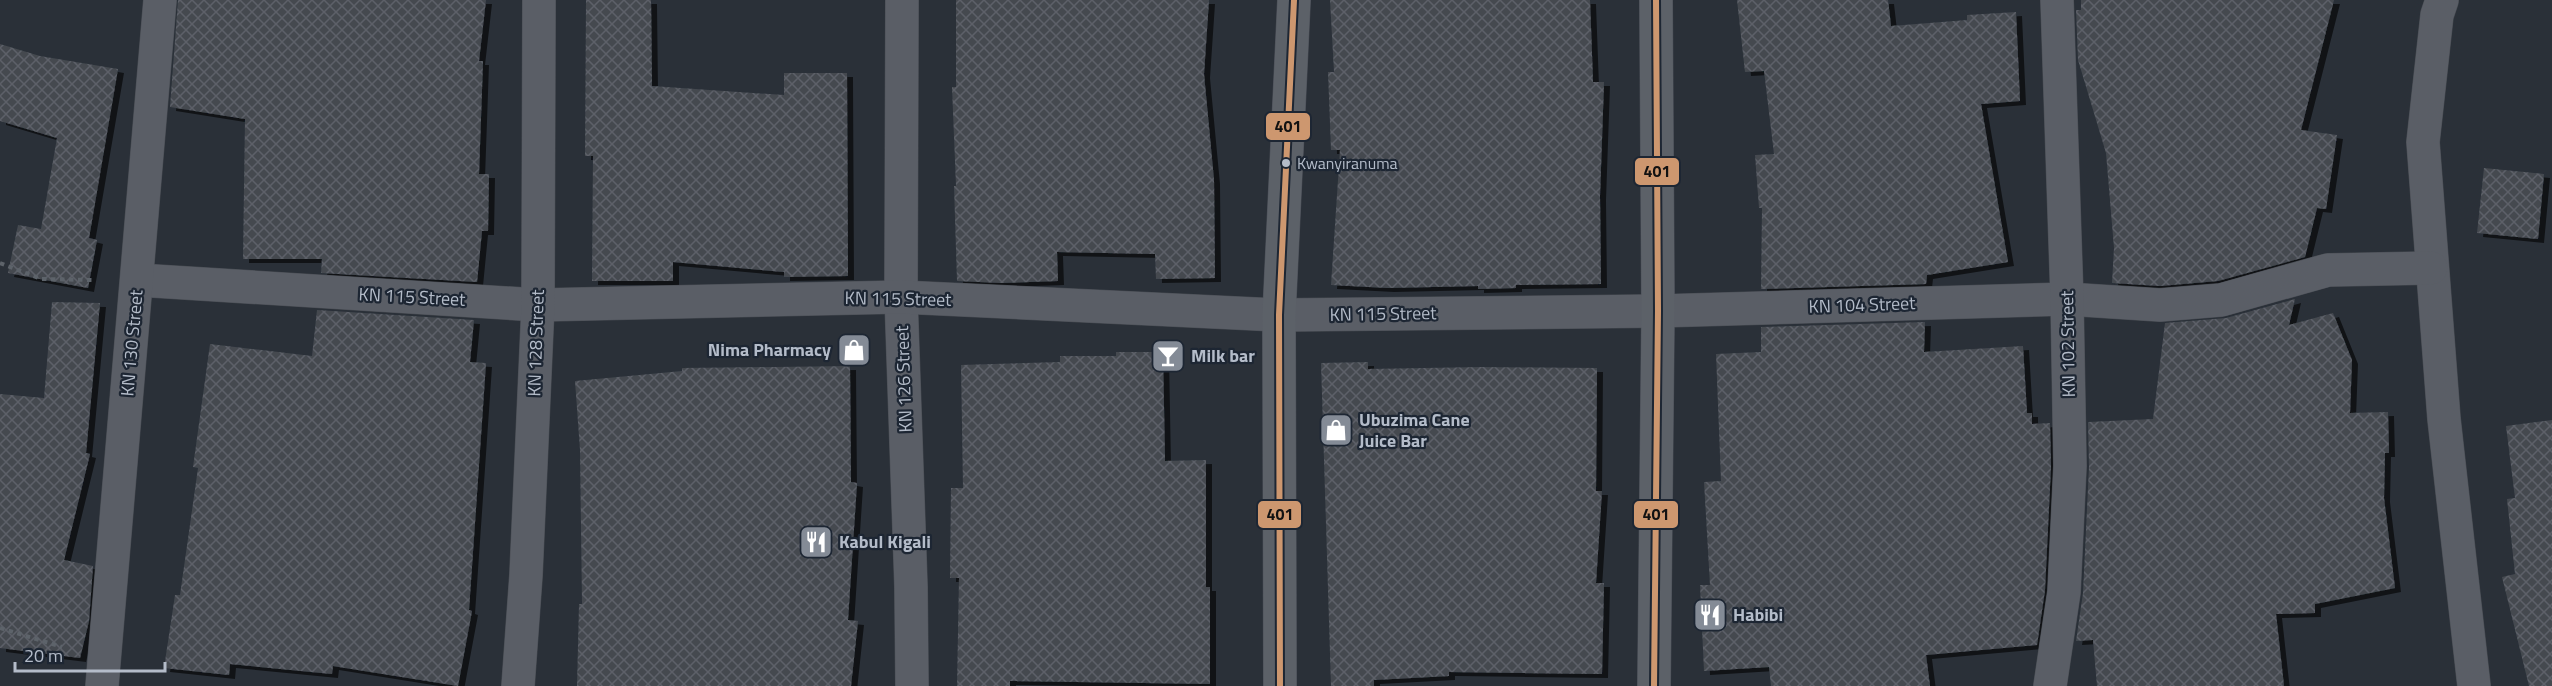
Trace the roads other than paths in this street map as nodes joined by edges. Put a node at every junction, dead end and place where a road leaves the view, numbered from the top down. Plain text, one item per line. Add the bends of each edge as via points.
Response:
1 (160, 0) edge
2 (539, 0) edge
3 (902, 0) edge
4 (1294, 0) edge
5 (1656, 0) edge
6 (2057, 0) edge
7 (2442, 0) edge
8 (2432, 268) junction
9 (138, 280) junction
10 (901, 297) junction
11 (2067, 299) junction
12 (538, 305) junction
13 (1658, 311) junction
14 (1279, 315) junction
15 (103, 674) edge
16 (518, 686) edge
17 (912, 686) edge
18 (1280, 686) edge
19 (1654, 686) edge
20 (2050, 686) edge
21 (2474, 686) edge

1 - 9 street, KN 130 Street
2 - 12 street, KN 128 Street
3 - 10 street, KN 126 Street
4 - 14 main road
5 - 13 main road
6 - 11 street, KN 102 Street
7 - 8 street via 2423,142
8 - 11 street, KN 104 Street via 2328,270 2211,301 2160,305
8 - 21 street via 2444,419
9 - 12 street, KN 115 Street
9 - 15 street, KN 130 Street
10 - 12 street, KN 115 Street
10 - 14 street, KN 115 Street
10 - 17 street, KN 126 Street
11 - 13 street, KN 104 Street
11 - 20 street, KN 102 Street via 2070,466 2064,592
12 - 16 street, KN 128 Street
13 - 14 street, KN 115 Street
13 - 19 main road
14 - 18 main road

